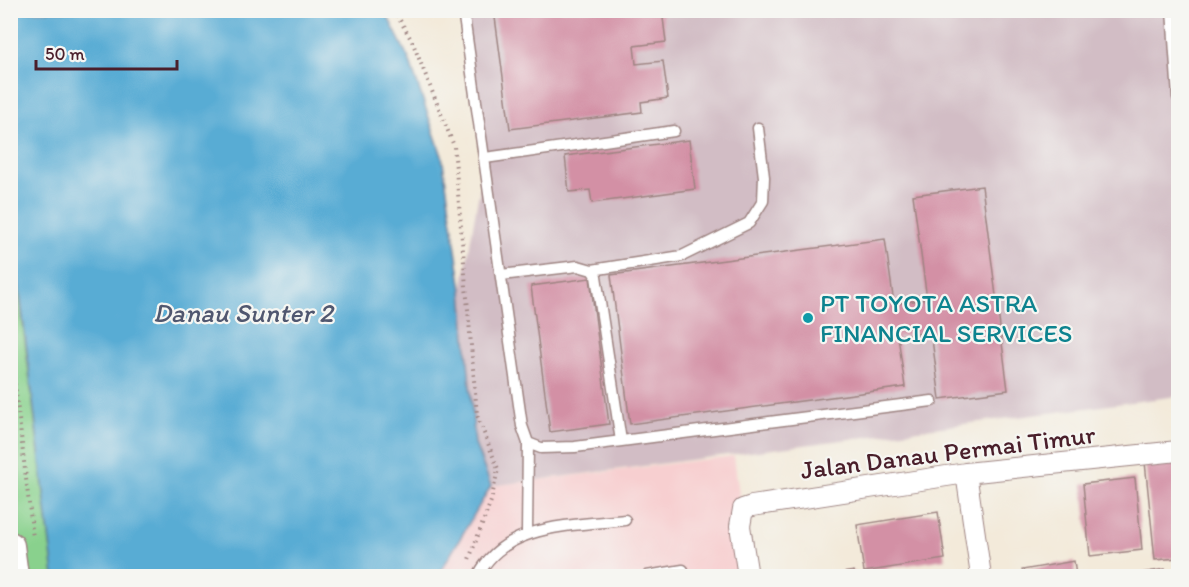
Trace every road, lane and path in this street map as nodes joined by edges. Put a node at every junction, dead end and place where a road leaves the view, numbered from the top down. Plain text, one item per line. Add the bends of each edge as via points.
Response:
1 (394, 10) edge
2 (463, 10) edge
3 (1172, 10) edge
4 (1179, 97) edge
5 (758, 128) dead end
6 (674, 131) dead end
7 (485, 158) junction
8 (592, 270) junction
9 (501, 276) junction
10 (10, 342) edge
11 (932, 401) dead end
12 (621, 441) junction
13 (528, 443) junction
14 (1179, 451) edge
15 (966, 473) junction
16 (625, 520) dead end
17 (527, 533) junction
18 (22, 544) edge
19 (466, 566) dead end
20 (683, 570) dead end
21 (14, 576) edge
22 (478, 576) edge
23 (647, 576) edge
24 (748, 576) edge
25 (981, 576) edge

1 - 19 path via 412,41 454,146 477,415 498,469 480,536
2 - 7 lane
3 - 4 lane
5 - 8 lane via 763,201 749,223 682,256
6 - 7 lane
7 - 9 lane
8 - 9 lane via 578,266
8 - 12 lane
9 - 13 lane via 522,426
10 - 18 path
11 - 12 lane
12 - 13 lane via 542,448
13 - 17 lane
14 - 15 street, Jalan Danau Permai Timur
15 - 24 street, Jalan Danau Permai Timur via 743,509 740,526
15 - 25 street
16 - 17 lane
17 - 22 lane via 486,560
18 - 21 street
20 - 23 lane

